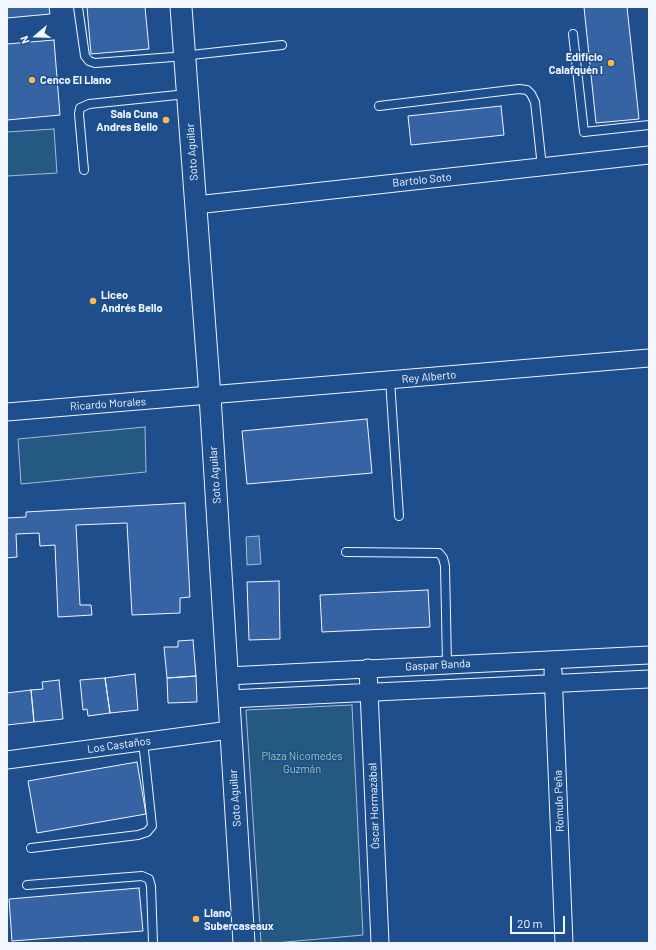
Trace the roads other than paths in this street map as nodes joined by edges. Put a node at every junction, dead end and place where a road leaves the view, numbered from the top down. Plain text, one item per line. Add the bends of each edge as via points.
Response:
1 (78, 7) edge
2 (181, 7) edge
3 (573, 34) dead end
4 (282, 45) dead end
5 (185, 56) junction
6 (188, 93) junction
7 (379, 106) dead end
8 (649, 125) edge
9 (649, 155) edge
10 (542, 167) junction
11 (84, 170) dead end
12 (196, 205) junction
13 (649, 358) edge
14 (390, 380) junction
15 (210, 396) junction
16 (7, 412) edge
17 (399, 516) dead end
18 (346, 552) dead end
19 (649, 655) edge
20 (553, 659) junction
21 (447, 664) junction
22 (368, 668) junction
23 (227, 676) junction
24 (649, 679) edge
25 (554, 683) junction
26 (369, 692) junction
27 (229, 699) junction
28 (230, 730) junction
29 (143, 742) junction
30 (7, 760) edge
31 (31, 848) dead end
32 (27, 885) dead end
33 (153, 943) edge
34 (244, 943) edge
35 (380, 943) edge
36 (564, 943) edge

1 - 5 lane via 85,56 89,61 95,63
2 - 5 street, Soto Aguilar
3 - 8 lane via 584,132
4 - 5 lane
5 - 6 street, Soto Aguilar
6 - 11 lane via 88,104 80,108
6 - 12 street, Soto Aguilar
7 - 10 lane via 527,90 535,102
9 - 10 street, Bartolo Soto
10 - 12 street, Bartolo Soto
12 - 15 street, Soto Aguilar
13 - 14 street, Rey Alberto
14 - 15 street, Rey Alberto
14 - 17 lane
15 - 16 street, Ricardo Morales
15 - 23 street, Soto Aguilar
18 - 21 lane via 439,553 445,566
19 - 20 street, Gaspar Banda
20 - 21 street, Gaspar Banda
20 - 25 street, Rómulo Peña
21 - 22 street, Gaspar Banda
22 - 23 street, Gaspar Banda
22 - 26 street, Óscar Hormazábal
23 - 27 street, Soto Aguilar
24 - 25 street
25 - 26 street
25 - 36 street, Rómulo Peña
26 - 27 street
26 - 35 street, Óscar Hormazábal
27 - 28 street, Soto Aguilar
28 - 29 street, Los Castaños
28 - 34 street, Soto Aguilar
29 - 30 street, Los Castaños
29 - 31 lane via 152,826 147,832
32 - 33 lane via 142,876 149,879

